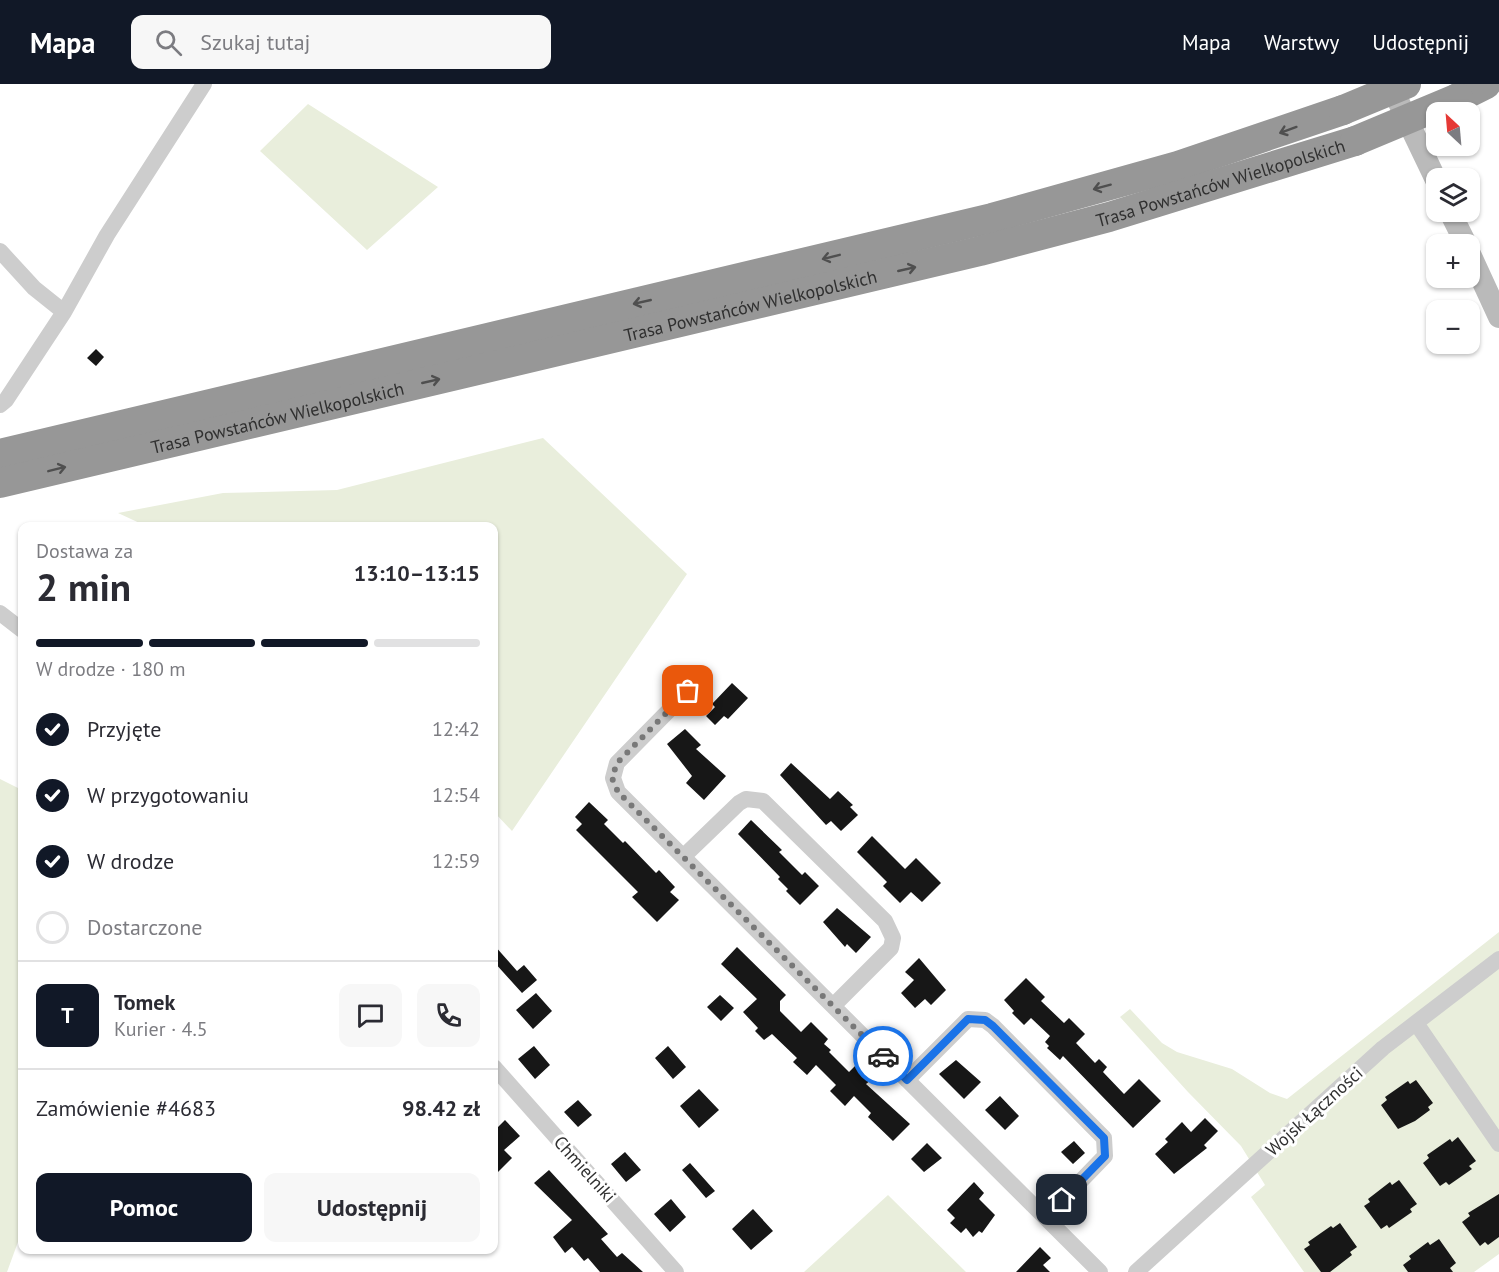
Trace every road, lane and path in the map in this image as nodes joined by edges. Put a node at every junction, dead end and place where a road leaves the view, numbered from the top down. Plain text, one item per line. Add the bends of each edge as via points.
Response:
1 (204, 84) edge
2 (1390, 84) edge
3 (1406, 84) edge
4 (1486, 84) edge
5 (1430, 168) edge
6 (0, 251) edge
7 (1480, 275) edge
8 (64, 312) junction
9 (1499, 316) edge
10 (0, 405) edge
11 (0, 454) edge
12 (0, 483) edge
13 (0, 613) edge
14 (18, 627) edge
15 (688, 691) dead end
16 (684, 856) junction
17 (1499, 959) edge
18 (833, 1006) junction
19 (1416, 1023) junction
20 (498, 1072) edge
21 (907, 1080) junction
22 (1499, 1144) edge
23 (1047, 1216) junction
24 (676, 1272) edge
25 (1101, 1272) edge
26 (1136, 1272) edge

1 - 8 street via 107,235
2 - 5 main road
3 -> 11 highway, Trasa Powstańców Wielkopolskich, bridge via 1343,110 1178,166 992,218
12 -> 4 highway, Trasa Powstańców Wielkopolskich, bridge via 980,251 1130,211 1355,141
6 - 8 street via 33,288
7 - 9 main road
8 - 10 street
13 - 14 street
15 - 16 street via 617,763 612,778 618,792
16 - 18 street
16 - 18 street via 739,803 746,799 763,801 885,921 893,938 891,948
17 - 19 street, Wojsk Łączności
18 - 21 street
19 - 22 street
19 - 26 street, Wojsk Łączności via 1383,1048
20 - 24 street, Chmielniki
21 - 23 street
21 - 23 street via 968,1019 985,1020 993,1026 1104,1138 1105,1156
23 - 25 street

